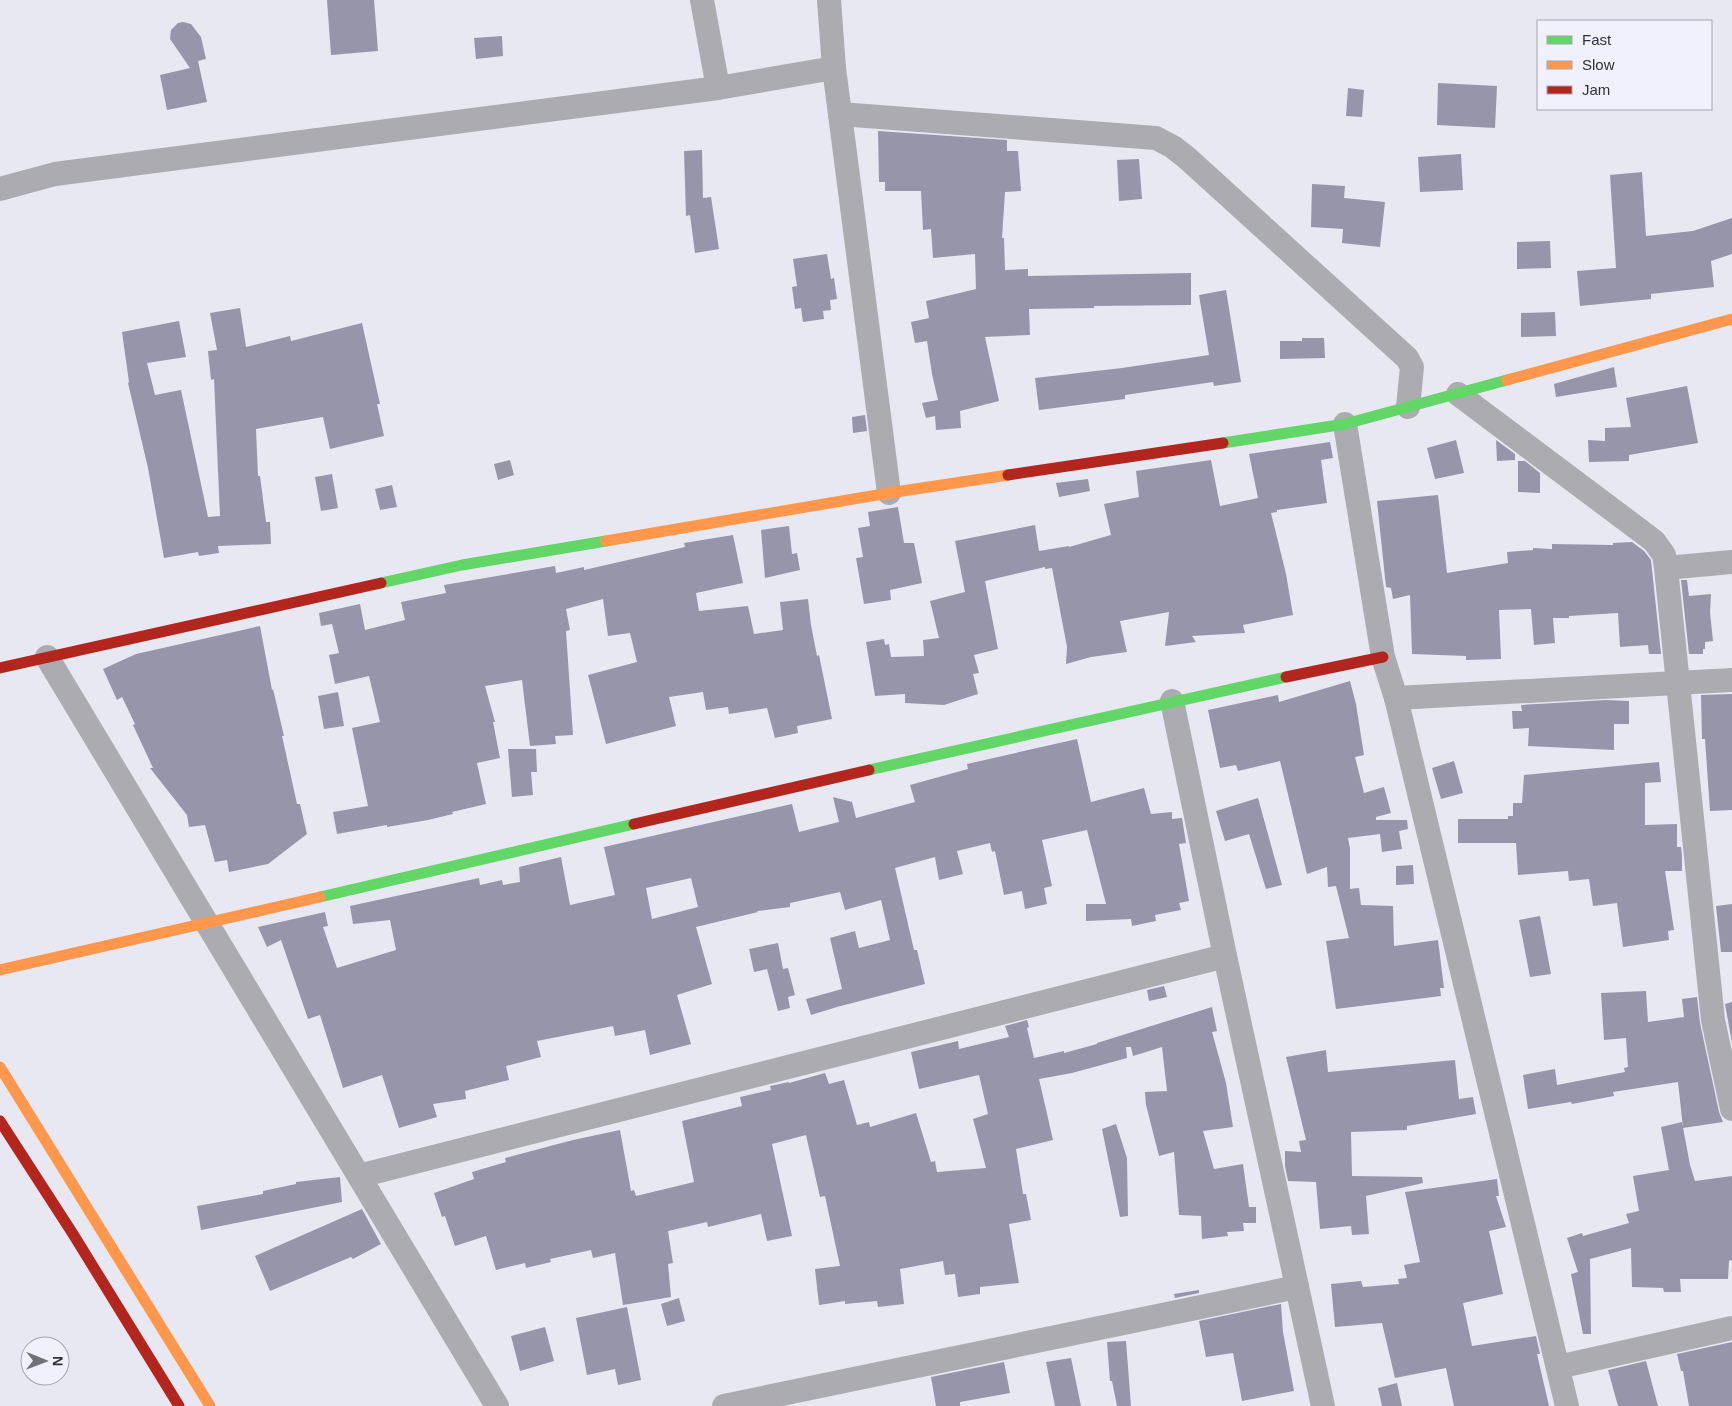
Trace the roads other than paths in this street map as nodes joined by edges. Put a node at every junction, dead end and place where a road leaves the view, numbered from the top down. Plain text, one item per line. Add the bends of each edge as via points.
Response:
1 (702, 0) edge
2 (829, 0) edge
3 (834, 68) junction
4 (718, 88) junction
5 (840, 114) junction
6 (0, 189) edge
7 (1732, 319) edge
8 (1458, 394) junction
9 (1408, 407) junction
10 (1345, 424) junction
11 (889, 493) junction
12 (1732, 562) edge
13 (1666, 568) junction
14 (47, 657) junction
15 (1383, 657) junction
16 (0, 668) edge
17 (1732, 680) edge
18 (1677, 683) junction
19 (1396, 698) junction
20 (1172, 701) junction
21 (208, 923) junction
22 (1225, 956) junction
23 (0, 970) edge
24 (0, 1067) edge
25 (1732, 1109) edge
26 (0, 1122) edge
27 (359, 1176) junction
28 (83, 1227) junction
29 (1296, 1288) junction
30 (1732, 1328) edge
31 (1558, 1367) junction
32 (179, 1406) edge
33 (210, 1406) edge
34 (497, 1406) edge
35 (724, 1406) edge
36 (1323, 1406) edge
37 (1567, 1406) edge

1 - 4 street
2 - 3 street
3 - 4 street
3 - 5 street
4 - 6 street via 56,174
5 - 9 street via 1156,138 1164,142 1187,158 1408,358 1412,367
5 - 11 street
7 - 8 street
8 - 9 street
8 - 13 street via 1654,541 1664,556
9 - 10 street
10 - 11 street
10 - 15 street
11 - 14 street via 462,566
12 - 13 street
13 - 18 street
14 - 16 street
14 - 21 street
15 - 19 street
15 - 20 street
17 - 18 street
18 - 19 street
18 - 25 street via 1713,1020
19 - 31 street
20 - 21 street
20 - 22 street
21 - 23 street
21 - 27 street
22 - 27 street
22 - 29 street
24 - 28 street
26 - 28 street
27 - 34 street
28 - 32 street
28 - 33 street
29 - 35 street
29 - 36 street
30 - 31 street
31 - 37 street

